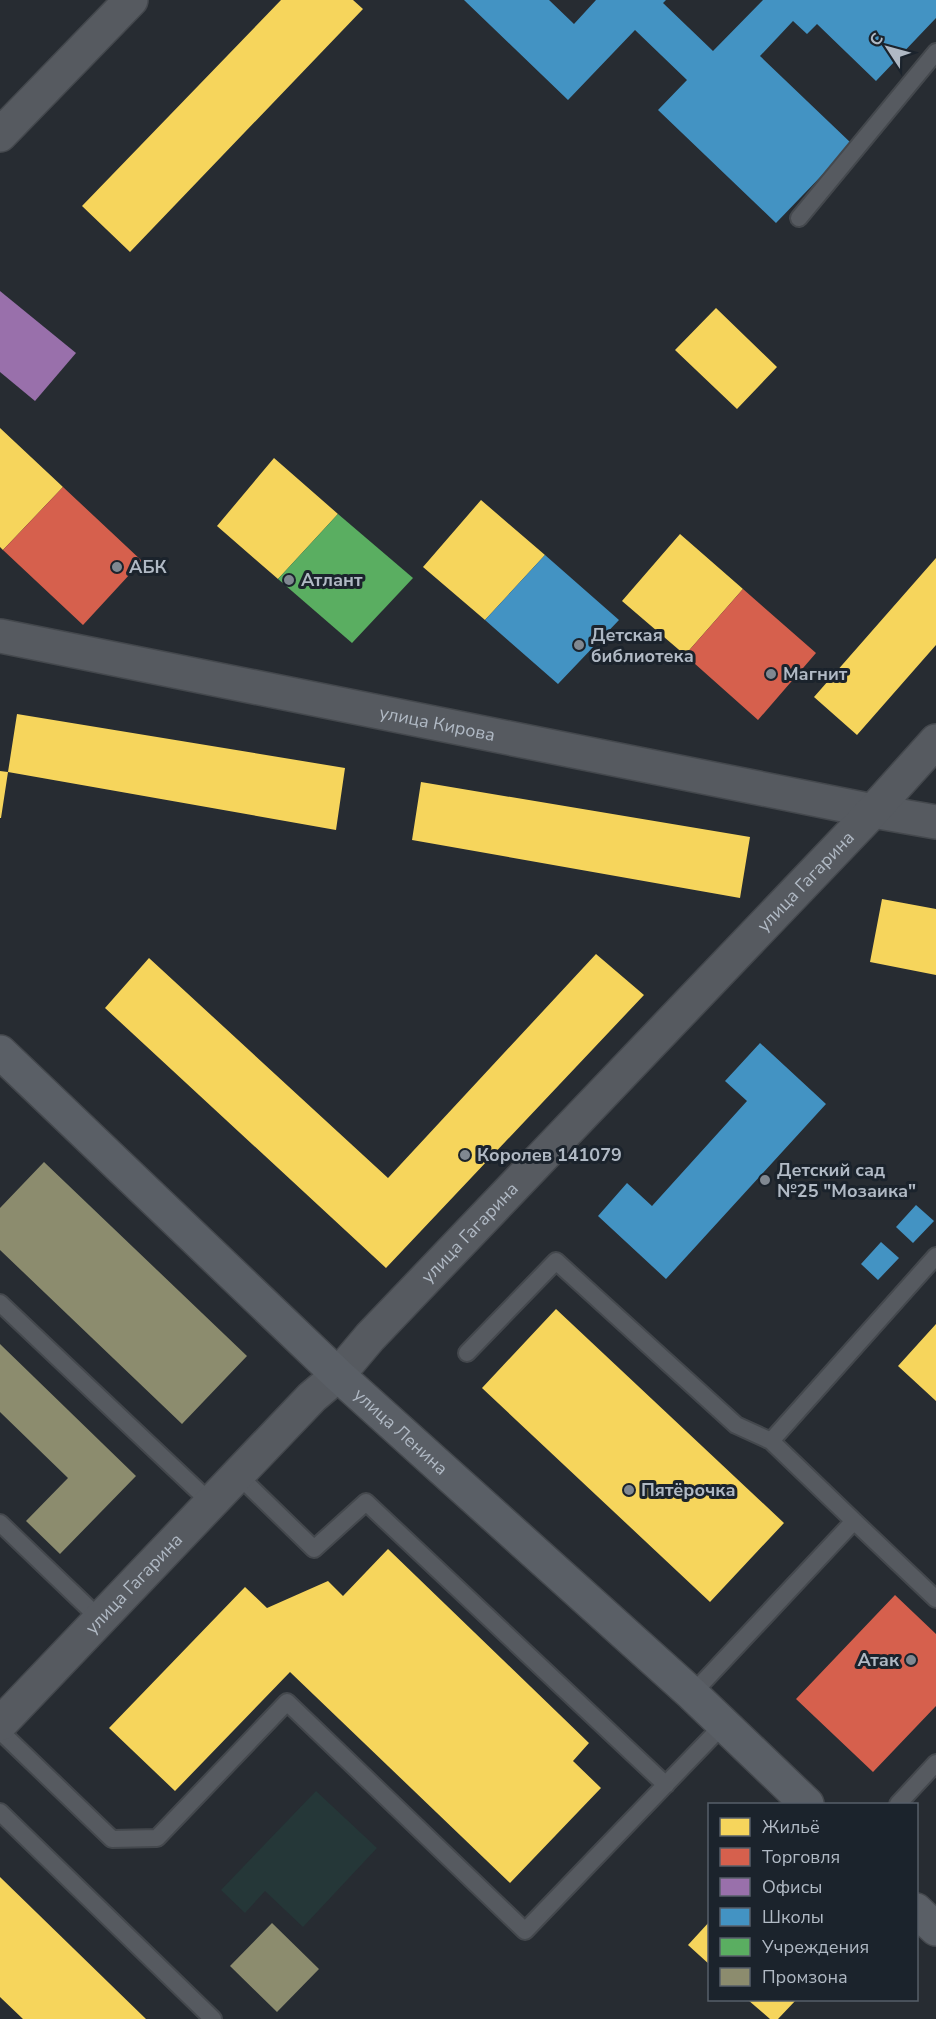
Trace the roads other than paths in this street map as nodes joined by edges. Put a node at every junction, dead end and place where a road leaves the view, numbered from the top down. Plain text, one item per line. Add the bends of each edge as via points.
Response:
1 (131, 0) edge
2 (936, 52) edge
3 (0, 135) edge
4 (799, 218) dead end
5 (0, 636) edge
6 (936, 741) edge
7 (873, 811) junction
8 (936, 822) edge
9 (0, 1052) edge
10 (936, 1256) edge
11 (0, 1304) edge
12 (466, 1353) dead end
13 (338, 1375) junction
14 (771, 1441) junction
15 (238, 1475) junction
16 (211, 1503) junction
17 (854, 1521) junction
18 (0, 1523) edge
19 (936, 1599) edge
20 (100, 1619) junction
21 (692, 1694) junction
22 (0, 1724) edge
23 (723, 1725) junction
24 (0, 1731) edge
25 (936, 1763) edge
26 (666, 1785) junction
27 (806, 1803) edge
28 (899, 1803) edge
29 (1, 1814) edge
30 (918, 1912) edge
31 (936, 1929) edge
32 (213, 2019) edge

1 - 3 street
2 - 4 lane
5 - 7 street, улица Кирова
6 - 7 street, улица Гагарина
7 - 8 street, улица Кирова
7 - 13 street, улица Гагарина
9 - 13 main road, улица Ленина
10 - 14 lane
11 - 16 lane
12 - 14 lane via 556,1262 736,1425
13 - 15 street, улица Гагарина
13 - 21 main road, улица Ленина
14 - 17 lane
15 - 16 street, улица Гагарина
15 - 26 lane via 314,1548 366,1502
16 - 20 street, улица Гагарина
17 - 19 lane
17 - 21 lane
18 - 20 lane
20 - 22 street, улица Гагарина
21 - 23 main road, улица Ленина
23 - 26 lane
23 - 27 main road, улица Ленина
24 - 26 lane via 112,1839 157,1838 287,1702 525,1931
25 - 28 lane
29 - 32 lane
30 - 31 main road

